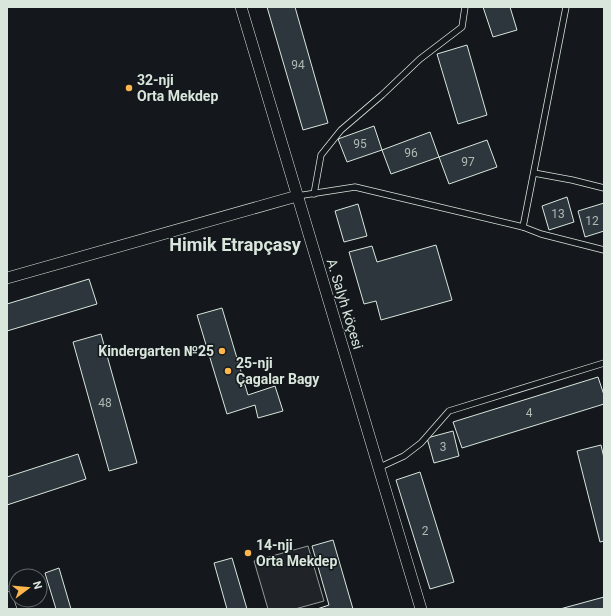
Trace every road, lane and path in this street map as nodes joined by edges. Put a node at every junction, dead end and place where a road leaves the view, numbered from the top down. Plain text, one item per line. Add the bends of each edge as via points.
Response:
1 (241, 7) edge
2 (465, 7) edge
3 (566, 7) edge
4 (534, 173) junction
5 (604, 188) edge
6 (314, 194) junction
7 (297, 196) junction
8 (523, 227) junction
9 (604, 250) edge
10 (7, 278) edge
11 (604, 363) edge
12 (378, 468) junction
13 (7, 597) edge
14 (11, 609) edge
15 (421, 609) edge

1 - 7 street, A. Salyh köçesi
2 - 6 lane via 462,27 420,59 341,130 321,155
3 - 4 lane
4 - 5 lane
4 - 8 lane
6 - 7 lane
6 - 8 lane via 355,187
7 - 10 street
7 - 12 street, A. Salyh köçesi
8 - 9 lane
11 - 12 lane via 449,411 421,443 404,456
12 - 15 street, A. Salyh köçesi
13 - 14 street

